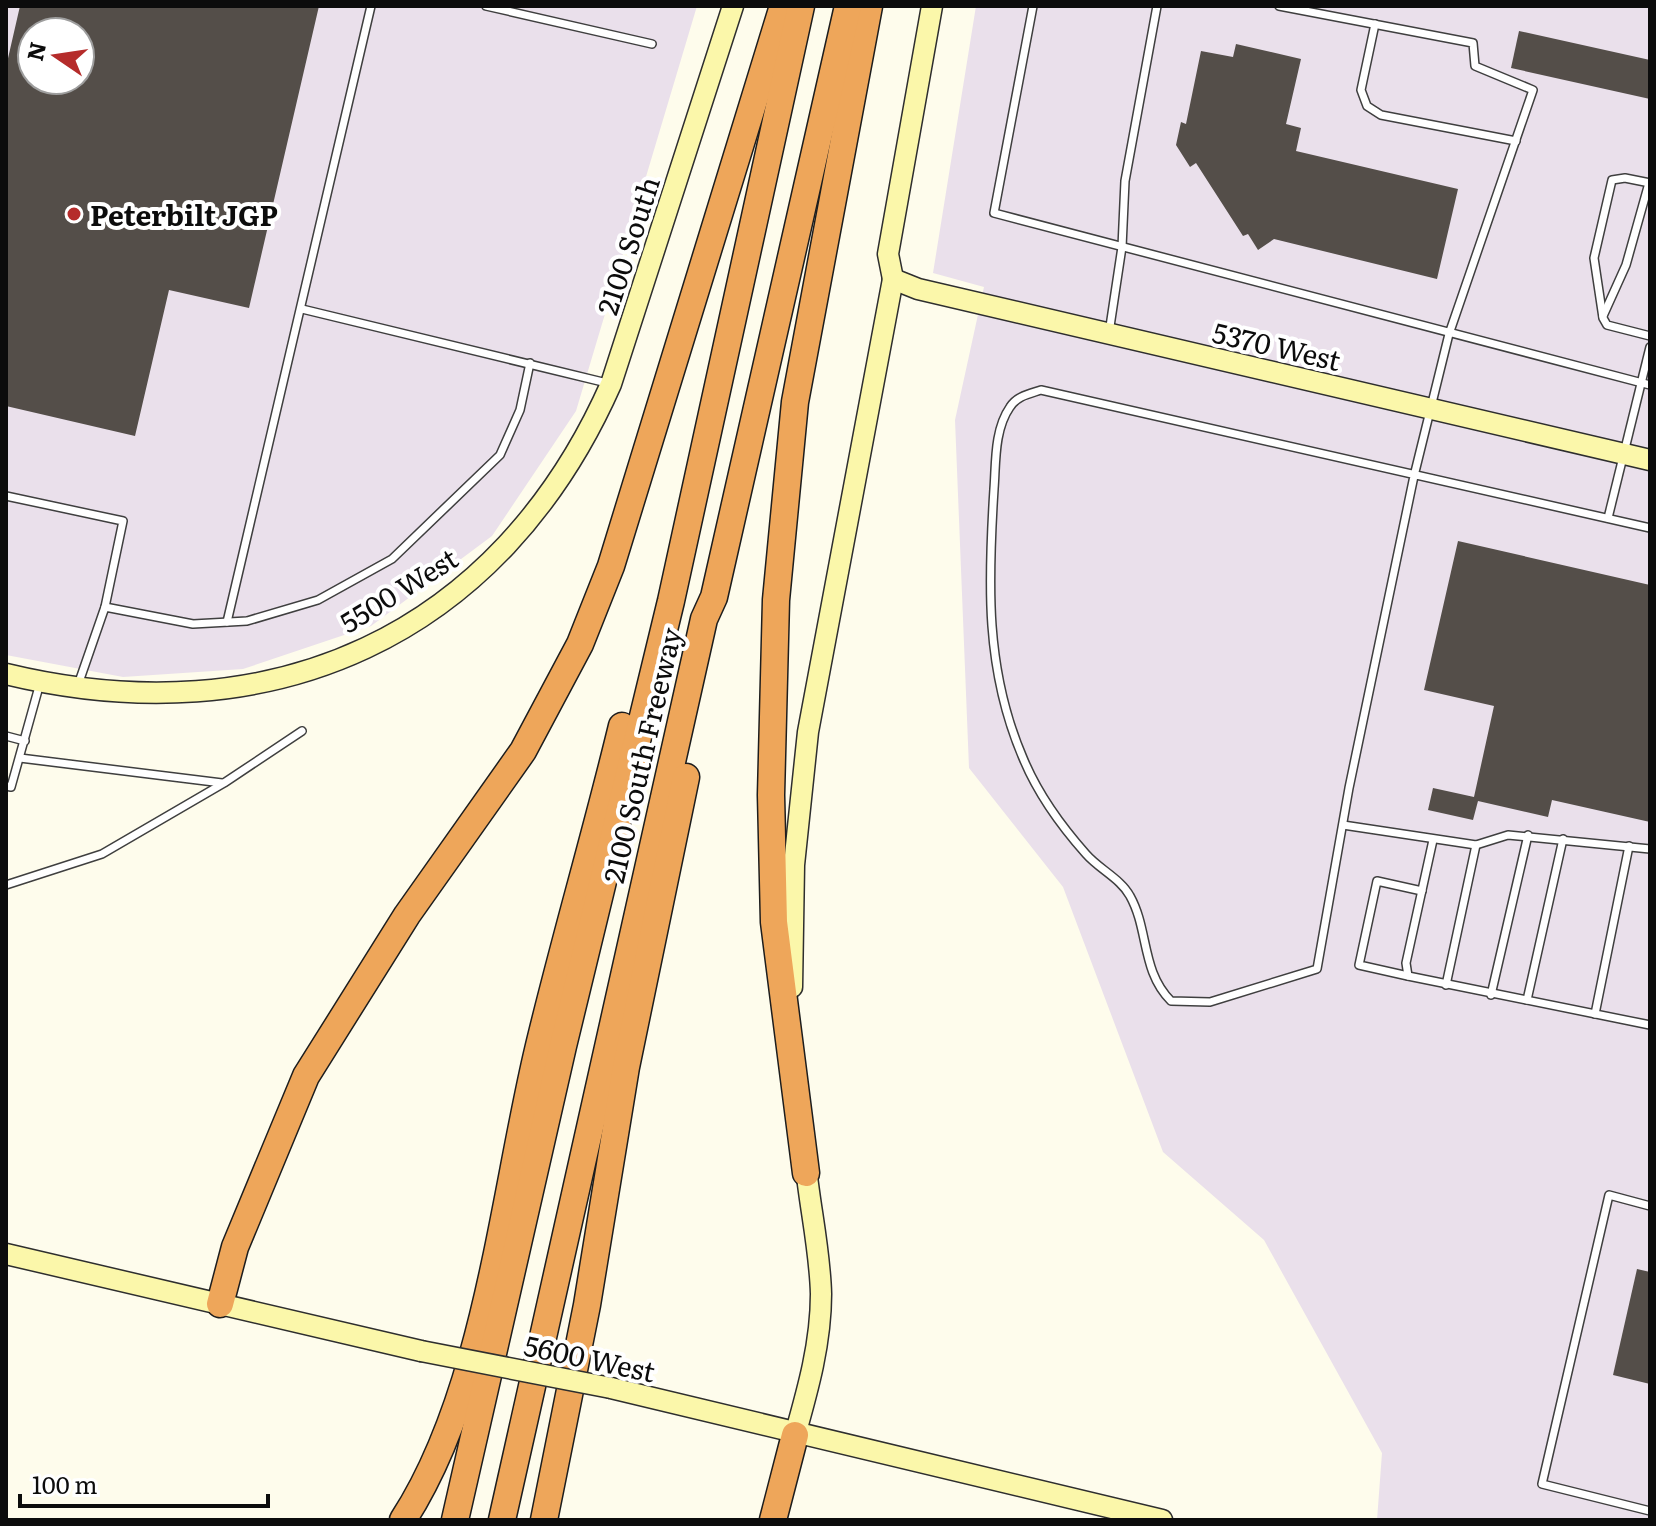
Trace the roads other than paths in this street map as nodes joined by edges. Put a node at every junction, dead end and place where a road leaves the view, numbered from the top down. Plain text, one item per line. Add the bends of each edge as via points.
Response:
1 (371, 6) edge
2 (486, 6) edge
3 (733, 6) edge
4 (783, 6) edge
5 (801, 6) edge
6 (848, 6) edge
7 (869, 6) edge
8 (932, 6) edge
9 (1033, 6) edge
10 (1157, 6) edge
11 (1279, 6) edge
12 (1375, 24) junction
13 (652, 44) dead end
14 (1516, 141) junction
15 (1650, 183) edge
16 (1122, 247) junction
17 (893, 279) junction
18 (302, 309) junction
19 (1603, 318) junction
20 (1449, 334) junction
21 (1109, 335) junction
22 (1650, 336) edge
23 (1650, 347) edge
24 (530, 363) junction
25 (1639, 382) junction
26 (611, 384) junction
27 (1650, 385) edge
28 (1432, 410) junction
29 (1622, 454) junction
30 (1650, 460) edge
31 (1414, 476) junction
32 (552, 491) joint
33 (6, 496) edge
34 (1608, 518) junction
35 (1650, 528) edge
36 (714, 597) junction
37 (671, 601) junction
38 (105, 607) junction
39 (227, 622) junction
40 (6, 674) edge
41 (40, 683) junction
42 (77, 689) junction
43 (302, 731) dead end
44 (6, 736) edge
45 (25, 741) junction
46 (20, 758) junction
47 (224, 783) junction
48 (6, 786) edge
49 (1343, 825) junction
50 (1528, 835) junction
51 (1563, 839) junction
52 (1433, 840) junction
53 (1476, 845) junction
54 (1629, 846) junction
55 (1650, 849) edge
56 (6, 885) edge
57 (1422, 891) junction
58 (1408, 976) junction
59 (1446, 985) junction
60 (1491, 995) junction
61 (1527, 1000) junction
62 (1595, 1014) junction
63 (1650, 1025) edge
64 (806, 1173) junction
65 (1650, 1206) edge
66 (6, 1254) edge
67 (220, 1304) junction
68 (795, 1435) junction
69 (1650, 1511) edge
70 (403, 1520) edge
71 (455, 1520) edge
72 (502, 1520) edge
73 (544, 1520) edge
74 (773, 1520) edge
75 (1162, 1520) edge

1 - 18 lane
2 - 13 lane
3 - 26 street, 2100 South
4 - 67 highway via 611,566 580,644 523,751 407,915 306,1076 235,1247
5 - 37 highway, 2100 South Freeway
6 - 36 highway, 2100 South Freeway
7 - 64 highway via 795,402 776,600 774,922
8 - 17 street via 888,254
9 - 16 lane via 994,213
10 - 16 lane via 1125,181
11 - 12 lane
12 - 14 lane via 1473,43 1475,66 1533,90
12 - 14 lane via 1361,90 1372,111
14 - 20 lane
15 - 19 lane via 1626,265
15 - 19 lane via 1618,178 1609,185 1594,258
16 - 20 lane
16 - 21 lane
17 - 21 street, 5370 West
17 - 64 street via 801,782 792,948
18 - 24 lane
18 - 39 lane
19 - 22 lane via 1607,325
20 - 25 lane
20 - 28 lane
21 - 28 street, 5370 West
23 - 25 lane
24 - 26 lane
24 - 39 lane via 520,410 500,455 396,557 318,600
25 - 27 lane
25 - 29 lane
26 - 32 street, 2100 South via 587,437
28 - 29 street, 5370 West
28 - 31 lane
29 - 30 street, 5370 West
29 - 34 lane
31 - 34 lane
31 - 49 lane
31 - 49 lane via 1041,390 1010,405 998,436 987,590 995,669 1023,758 1048,804 1086,855 1128,892 1159,989 1171,1001 1210,1002 1317,969
32 - 42 street, 5500 West via 521,531 439,604 385,638 324,666 224,691 166,695
33 - 38 lane via 123,521
34 - 35 lane
36 - 72 highway, 2100 South Freeway via 701,635
36 - 73 highway via 676,831 626,1067
37 - 70 highway via 638,661 538,1050 465,1379 441,1445
37 - 71 highway, 2100 South Freeway
38 - 39 lane via 193,624
38 - 42 lane
40 - 41 street, 5500 West
41 - 42 street, 5500 West
41 - 45 lane
43 - 47 lane
44 - 45 lane
45 - 46 lane
46 - 47 lane
46 - 48 lane via 11,787
47 - 56 lane via 102,854
49 - 52 lane
50 - 51 lane
50 - 53 lane via 1494,837
50 - 60 lane
51 - 54 lane
51 - 61 lane
52 - 53 lane
52 - 57 lane
53 - 59 lane
54 - 55 lane
54 - 62 lane
57 - 58 lane via 1406,963
57 - 58 lane via 1377,881 1359,965
58 - 59 lane
59 - 60 lane
60 - 61 lane
61 - 62 lane
62 - 63 lane
64 - 68 street via 820,1315
65 - 69 lane via 1609,1195 1542,1484
66 - 67 street, 5600 West
67 - 68 street, 5600 West, bridge via 611,1388
68 - 74 highway
68 - 75 street, 5600 West

